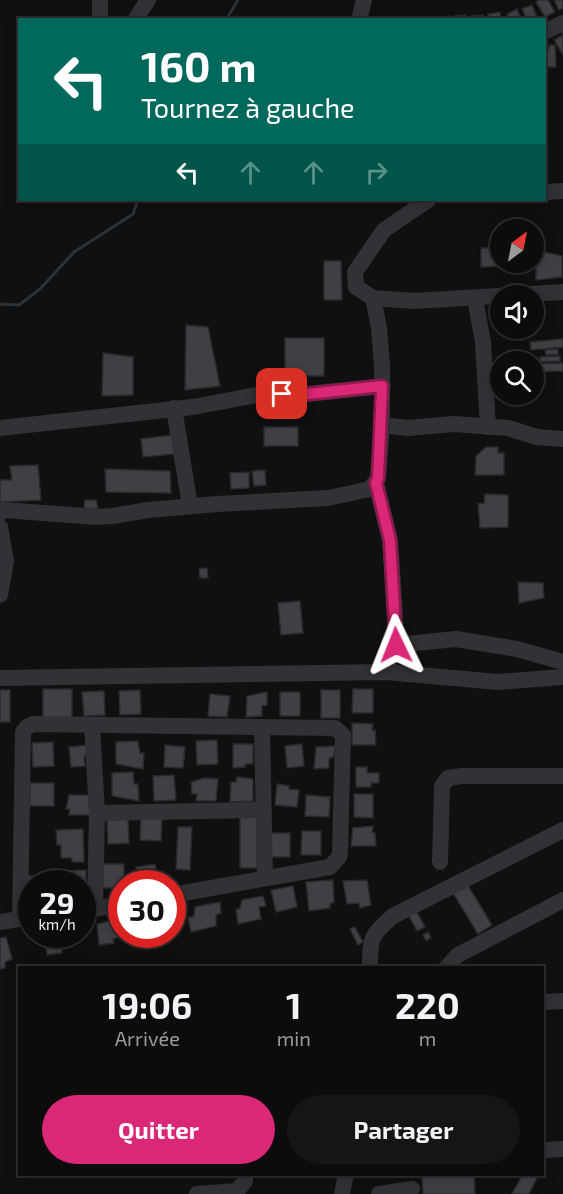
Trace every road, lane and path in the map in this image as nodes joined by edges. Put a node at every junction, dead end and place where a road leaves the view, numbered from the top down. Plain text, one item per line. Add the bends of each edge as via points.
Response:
1 (100, 0) edge
2 (147, 0) edge
3 (364, 0) edge
4 (100, 18) edge
5 (136, 18) edge
6 (360, 18) edge
7 (563, 22) edge
8 (546, 31) edge
9 (563, 191) edge
10 (546, 192) edge
11 (428, 201) edge
12 (563, 292) edge
13 (373, 298) junction
14 (475, 298) junction
15 (382, 386) junction
16 (174, 408) junction
17 (382, 425) junction
18 (488, 427) junction
19 (0, 428) edge
20 (563, 439) edge
21 (376, 483) junction
22 (190, 506) junction
23 (0, 513) edge
24 (0, 527) edge
25 (0, 595) edge
26 (396, 645) junction
27 (563, 662) edge
28 (386, 672) junction
29 (0, 678) edge
30 (563, 678) edge
31 (92, 725) junction
32 (262, 727) junction
33 (563, 776) edge
34 (262, 810) junction
35 (97, 813) junction
36 (563, 830) edge
37 (440, 862) dead end
38 (25, 870) edge
39 (92, 870) edge
40 (265, 878) junction
41 (186, 892) edge
42 (563, 900) edge
43 (18, 919) edge
44 (0, 922) edge
45 (370, 966) edge
46 (448, 966) edge
47 (544, 1002) edge
48 (563, 1002) edge
49 (563, 1149) edge
50 (544, 1150) edge
51 (245, 1176) edge
52 (345, 1176) edge
53 (412, 1186) edge
54 (197, 1194) edge
55 (342, 1194) edge
56 (379, 1194) edge

1 - 4 street
2 - 5 street
3 - 6 street
7 - 8 street
9 - 10 street
11 - 13 street via 384,230 355,272 356,287
12 - 14 street
13 - 14 street
13 - 15 street
14 - 18 street via 483,342
15 - 16 street via 256,395
15 - 17 street
16 - 19 street
16 - 22 street
17 - 18 street
17 - 21 street
18 - 20 street
21 - 22 street via 365,490 328,498
21 - 26 street via 390,540
22 - 23 street via 96,517 4,510
24 - 25 street via 6,561
26 - 27 street via 456,639 517,649
26 - 28 street
28 - 29 street
28 - 30 street via 498,682
31 - 32 street
31 - 35 street
31 - 38 street via 33,724 23,732
32 - 34 street
32 - 40 street via 335,728 343,735 339,858 330,867
33 - 37 street via 448,778 442,786
34 - 35 street
34 - 40 street
35 - 39 street
36 - 45 street via 393,916 370,942
40 - 41 street
42 - 46 street via 458,955
43 - 44 street
47 - 48 street
49 - 50 street
51 - 54 street via 237,1191
52 - 55 street
53 - 56 street

